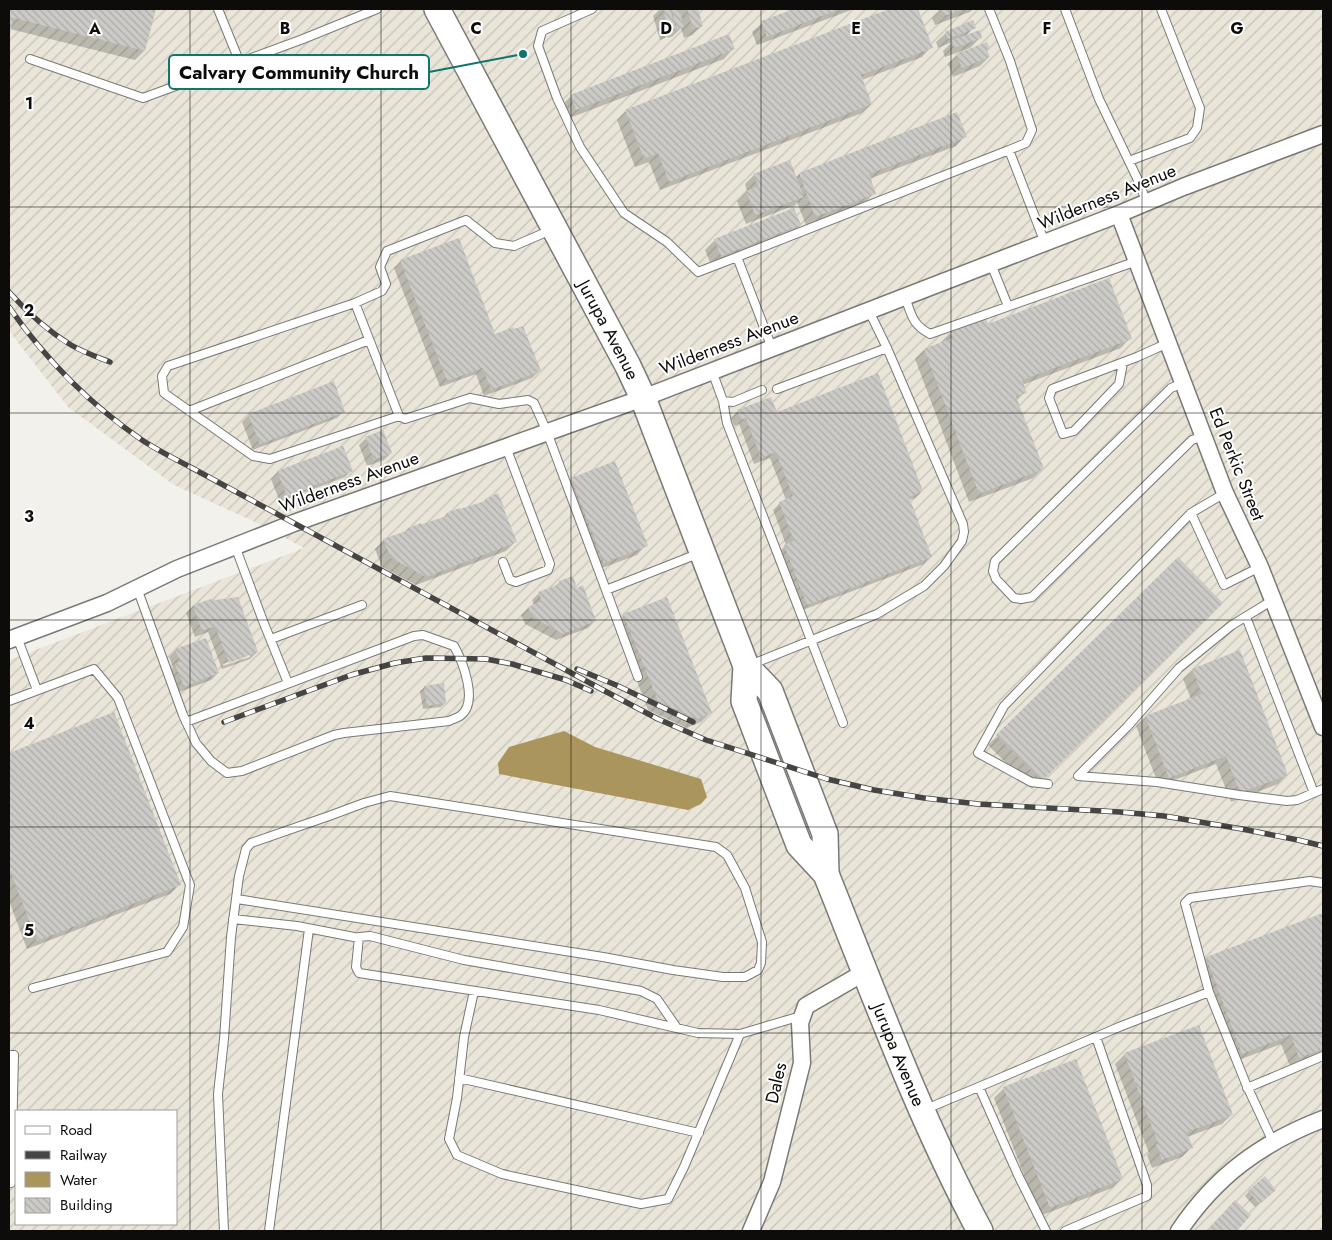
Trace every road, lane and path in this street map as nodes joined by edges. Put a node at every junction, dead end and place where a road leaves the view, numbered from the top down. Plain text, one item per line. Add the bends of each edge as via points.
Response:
1 (218, 9) edge
2 (377, 9) edge
3 (437, 9) edge
4 (592, 9) edge
5 (989, 9) edge
6 (1065, 9) edge
7 (1161, 9) edge
8 (365, 11) edge
9 (30, 59) dead end
10 (240, 63) junction
11 (1323, 134) edge
12 (1009, 150) junction
13 (1129, 161) junction
14 (1147, 203) junction
15 (1119, 214) junction
16 (554, 229) junction
17 (1045, 243) junction
18 (737, 257) junction
19 (1137, 261) junction
20 (991, 264) junction
21 (905, 297) junction
22 (355, 303) junction
23 (1008, 306) junction
24 (869, 311) junction
25 (369, 340) junction
26 (1168, 343) junction
27 (772, 348) junction
28 (888, 348) junction
29 (1122, 363) junction
30 (712, 371) junction
31 (1183, 383) junction
32 (777, 389) dead end
33 (762, 390) dead end
34 (643, 398) junction
35 (724, 401) junction
36 (189, 411) junction
37 (399, 416) junction
38 (547, 432) junction
39 (1204, 436) junction
40 (506, 446) junction
41 (1226, 493) junction
42 (1192, 513) junction
43 (235, 546) junction
44 (702, 552) junction
45 (503, 562) dead end
46 (1260, 567) junction
47 (137, 588) junction
48 (606, 590) junction
49 (1273, 600) junction
50 (362, 605) dead end
51 (1246, 617) junction
52 (13, 639) edge
53 (270, 639) junction
54 (810, 640) junction
55 (746, 666) junction
56 (638, 676) dead end
57 (288, 683) junction
58 (37, 690) junction
59 (9, 701) edge
60 (186, 722) junction
61 (843, 723) dead end
62 (1323, 727) edge
63 (1048, 784) dead end
64 (1323, 789) edge
65 (1314, 793) junction
66 (1323, 883) edge
67 (237, 899) junction
68 (234, 919) junction
69 (308, 929) junction
70 (360, 938) junction
71 (866, 972) junction
72 (32, 988) dead end
73 (474, 991) junction
74 (1209, 992) junction
75 (803, 1016) junction
76 (677, 1028) junction
77 (740, 1034) junction
78 (1096, 1038) junction
79 (9, 1054) edge
80 (1323, 1056) edge
81 (459, 1078) junction
82 (979, 1087) junction
83 (1248, 1088) junction
84 (922, 1110) junction
85 (1323, 1120) edge
86 (699, 1133) junction
87 (1273, 1142) junction
88 (9, 1183) edge
89 (224, 1231) edge
90 (269, 1231) edge
91 (751, 1231) edge
92 (980, 1231) edge
93 (1046, 1231) edge
94 (1066, 1231) edge
95 (1179, 1231) edge

1 - 10 lane
2 - 8 lane
3 - 16 main road, Jurupa Avenue
4 - 18 lane via 542,31 538,46 580,147 624,213 667,242 698,272
5 - 12 lane via 1032,130 1026,143
6 - 13 lane via 1099,98
7 - 13 lane via 1200,108 1197,128 1190,138
8 - 10 lane
9 - 10 lane via 143,98
11 - 14 street, Wilderness Avenue
12 - 17 lane
12 - 18 lane
13 - 14 lane
14 - 15 street, Wilderness Avenue
15 - 17 street, Wilderness Avenue
15 - 19 street, Ed Perkic Street
16 - 22 lane via 514,246 495,243 466,220 387,251 380,267 386,284 382,291
16 - 34 main road, Jurupa Avenue
17 - 20 street, Wilderness Avenue
18 - 27 lane
19 - 23 lane
19 - 26 street, Ed Perkic Street
20 - 21 street, Wilderness Avenue
20 - 23 lane
21 - 23 lane via 914,321 930,334
21 - 24 street, Wilderness Avenue
22 - 25 lane
22 - 36 lane via 168,366 162,376 164,393
24 - 27 street, Wilderness Avenue
24 - 28 lane
25 - 36 lane
25 - 37 lane
26 - 29 lane
26 - 31 street, Ed Perkic Street
27 - 30 street, Wilderness Avenue
28 - 32 lane
28 - 54 lane via 963,524 962,541 924,586 877,614
29 - 29 lane via 1052,389 1049,398 1063,434 1074,431 1119,384
30 - 34 street, Wilderness Avenue
30 - 35 lane
31 - 39 street, Ed Perkic Street
31 - 39 lane via 1171,388 995,561 993,571 996,579 1014,598 1032,597 1192,440
33 - 35 lane via 733,402
34 - 38 street, Wilderness Avenue
34 - 44 main road, Jurupa Avenue
35 - 54 lane via 727,423
36 - 37 lane via 253,456 270,459
37 - 38 lane via 405,419 470,398 500,404 528,400 534,403
38 - 40 street, Wilderness Avenue
38 - 48 lane
39 - 41 street, Ed Perkic Street
40 - 43 street, Wilderness Avenue
40 - 45 lane via 550,564 548,570 516,582 510,580
41 - 42 lane
41 - 46 street, Ed Perkic Street
42 - 46 lane via 1224,585
42 - 63 lane via 1004,706 978,753 1031,782
43 - 47 street, Wilderness Avenue via 177,568
43 - 53 lane
44 - 48 lane
44 - 55 main road, Jurupa Avenue
46 - 49 street, Ed Perkic Street
47 - 52 street, Wilderness Avenue
47 - 60 lane
48 - 56 lane
49 - 51 lane
49 - 62 street, Ed Perkic Street
50 - 53 lane
51 - 65 lane
51 - 65 lane via 1179,668 1078,776 1157,782 1287,800 1298,800
52 - 58 lane
53 - 57 lane
54 - 55 lane
54 - 61 lane
55 - 71 main road, Jurupa Avenue via 744,700 799,845 826,874
57 - 60 lane
57 - 60 lane via 423,635 454,646 461,658 469,704 462,716 449,721 334,735 242,771 228,773 211,761 196,743
58 - 59 lane
58 - 72 lane via 94,669 118,698 190,885 183,927 167,952
64 - 65 lane
66 - 74 lane via 1310,881 1190,898 1185,903
67 - 67 lane via 238,876 251,843 364,802 390,796 716,847 727,855 744,888 762,942 761,963 758,970 745,977 723,977
67 - 68 lane
68 - 69 lane
68 - 89 lane via 218,1094
69 - 70 lane
69 - 90 lane
70 - 73 lane via 356,967 360,973
70 - 76 lane via 370,936 464,960 641,991 657,998
71 - 75 street via 806,1006
71 - 84 main road, Jurupa Avenue
73 - 76 lane via 599,1010
73 - 81 lane
74 - 78 lane
74 - 83 lane
75 - 77 lane
75 - 91 street, Dales via 800,1022 802,1063 772,1182
76 - 77 lane via 698,1033
77 - 86 lane
78 - 82 lane
78 - 94 lane via 1147,1185 1147,1196
79 - 88 lane via 14,1055
80 - 83 lane
81 - 86 lane
81 - 86 lane via 449,1139 457,1155 502,1174 641,1204 668,1199
82 - 84 lane
82 - 93 lane
83 - 87 lane
84 - 92 main road, Jurupa Avenue
85 - 87 street
87 - 95 street via 1227,1176

